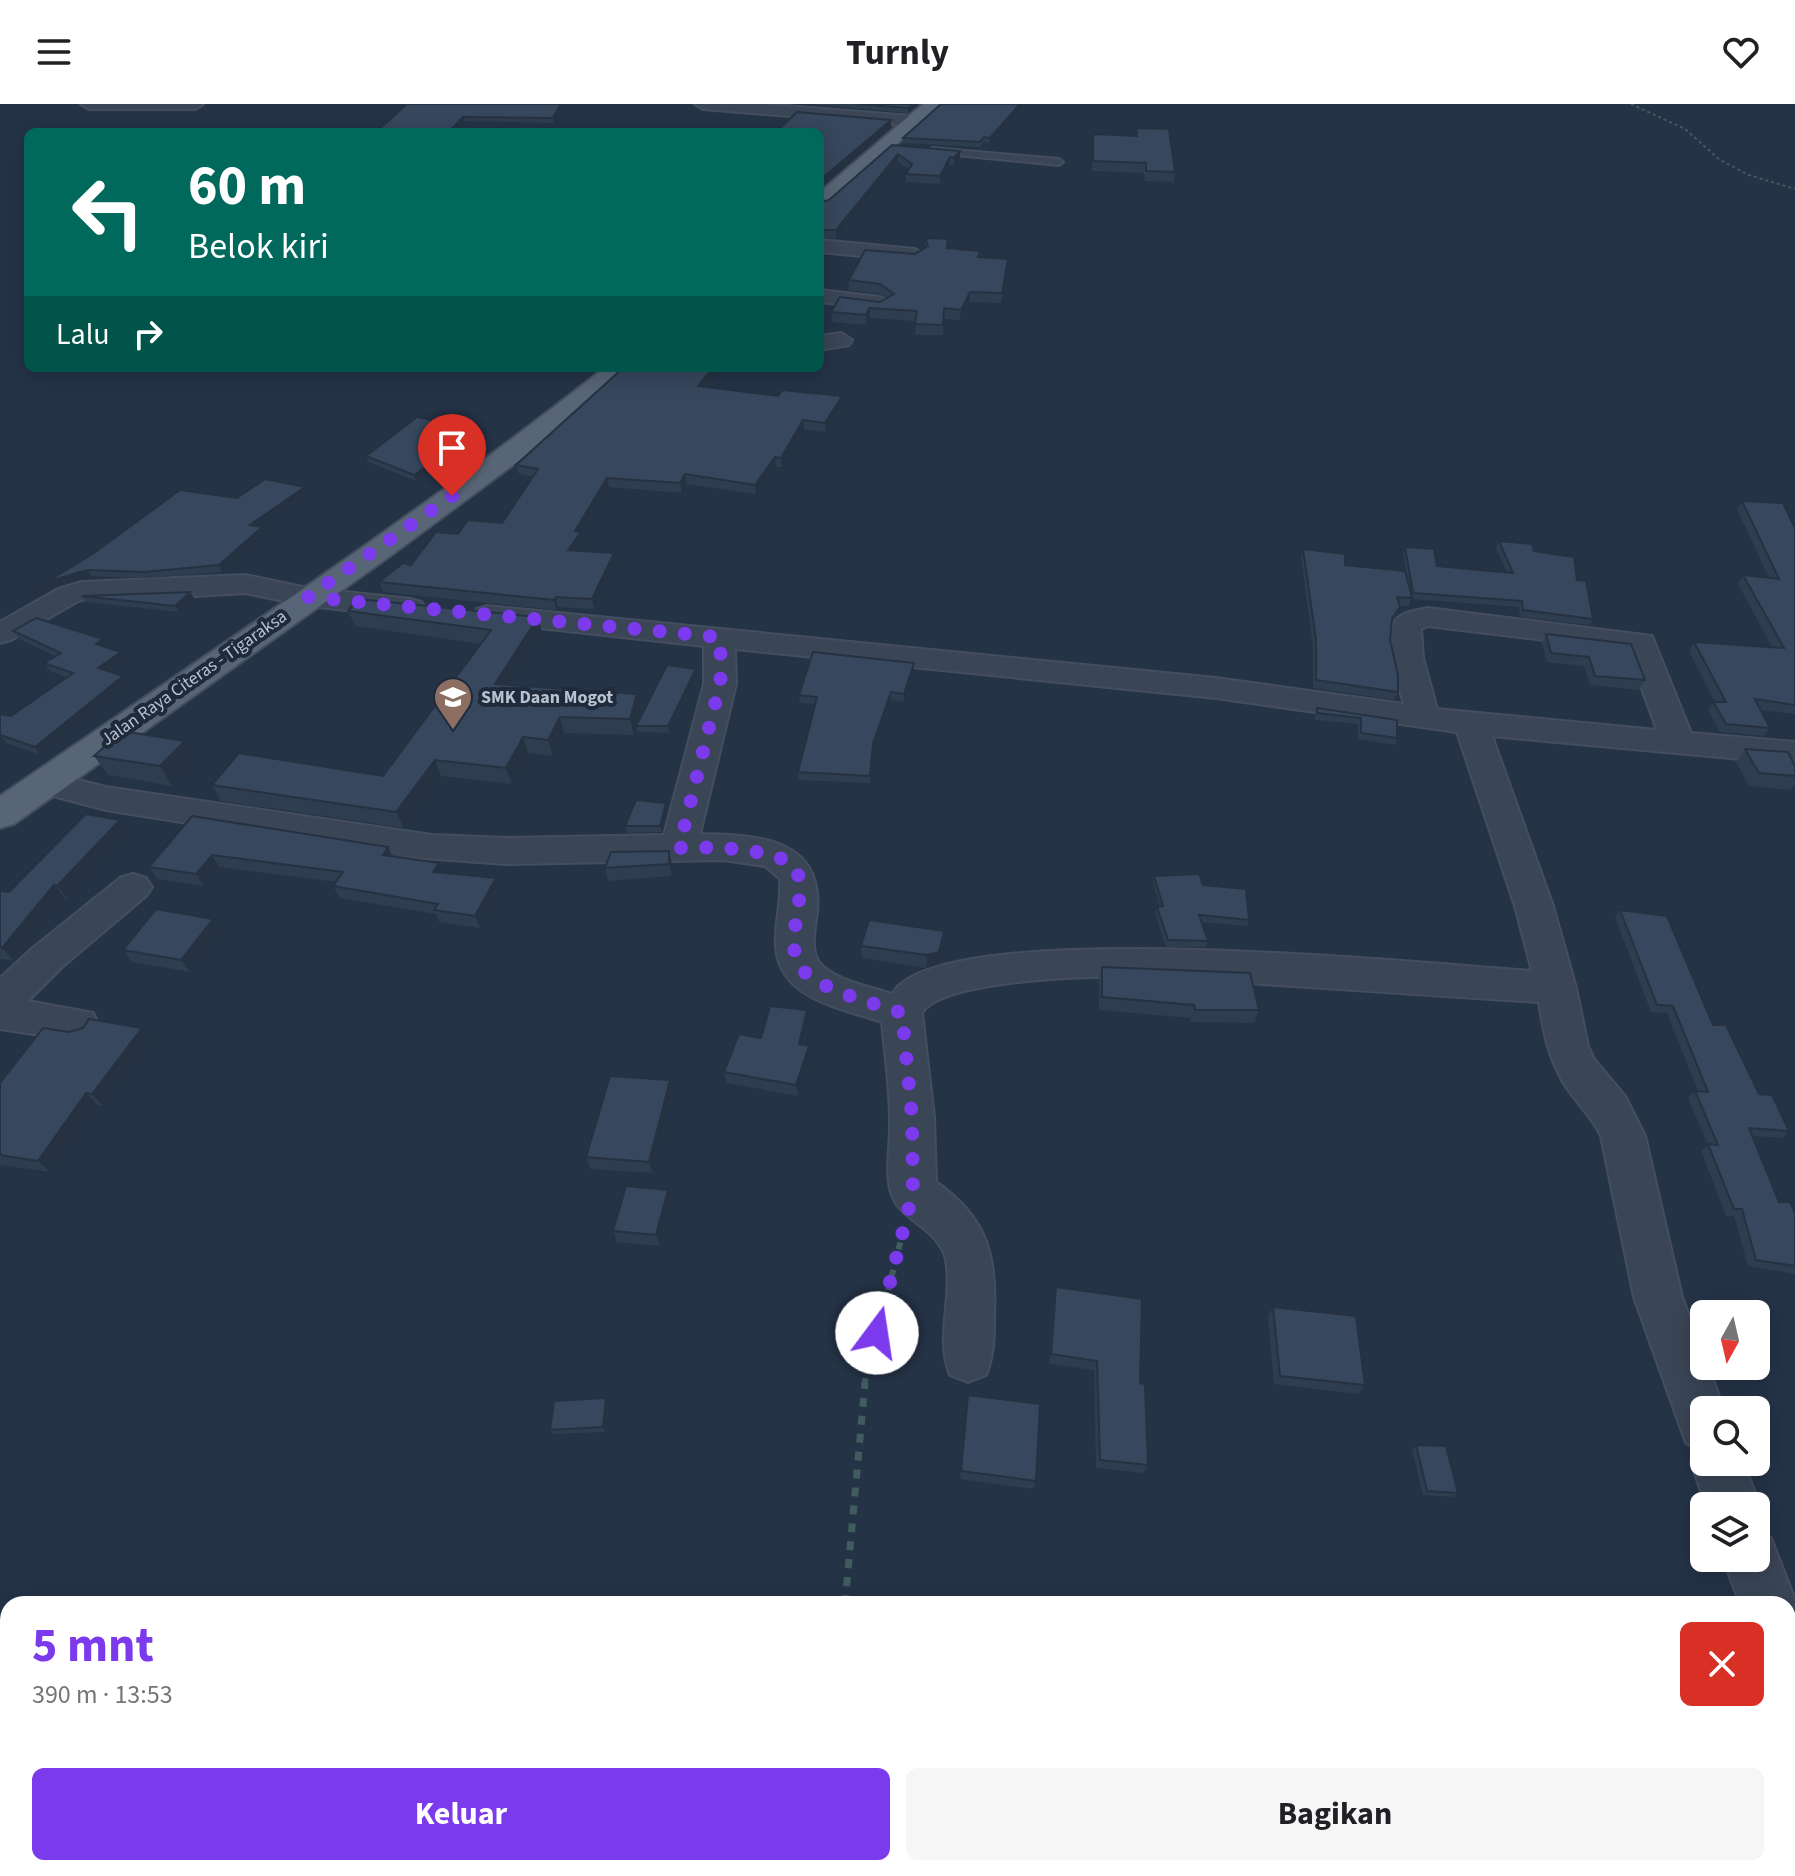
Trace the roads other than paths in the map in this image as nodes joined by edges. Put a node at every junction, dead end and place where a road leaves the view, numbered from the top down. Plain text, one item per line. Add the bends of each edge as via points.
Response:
1 (89, 104) edge
2 (195, 104) edge
3 (703, 104) edge
4 (933, 104) edge
5 (911, 121) junction
6 (927, 150) edge
7 (1059, 162) dead end
8 (824, 199) edge
9 (824, 246) edge
10 (915, 255) edge
11 (824, 296) edge
12 (880, 303) edge
13 (615, 372) edge
14 (308, 597) junction
15 (1624, 609) dead end
16 (0, 634) edge
17 (718, 637) junction
18 (1641, 642) junction
19 (1423, 716) junction
20 (1471, 724) junction
21 (1678, 743) junction
22 (1795, 753) edge
23 (46, 783) junction
24 (0, 815) edge
25 (679, 848) junction
26 (133, 887) dead end
27 (1556, 988) junction
28 (0, 1003) edge
29 (0, 1013) edge
30 (902, 1013) junction
31 (79, 1025) edge
32 (968, 1358) dead end
33 (1694, 1396) edge
34 (1756, 1572) edge
35 (1765, 1596) edge

1 - 2 street
3 - 5 street
4 - 5 main road
5 - 8 main road via 890,146
6 - 7 lane
9 - 10 street
11 - 12 street
13 - 14 main road, Jalan Raya Citeras - Tigaraksa via 520,447
14 - 16 street via 230,583 148,590 92,588 68,595
14 - 17 street
14 - 23 main road, Jalan Raya Citeras - Tigaraksa
15 - 18 street
17 - 19 street via 1216,688
17 - 25 street via 720,684
18 - 19 street via 1428,617 1413,620 1406,642
18 - 21 street
19 - 20 street
20 - 21 street
20 - 27 street via 1534,906
21 - 22 street
23 - 24 main road, Jalan Raya Citeras - Tigaraksa
23 - 25 street via 445,850
25 - 30 street via 751,852 793,866 798,876 793,946 798,964 808,977
26 - 28 street
27 - 30 street via 1089,962 972,973 932,983 912,995
27 - 33 street via 1567,1046 1623,1136 1658,1297
29 - 31 street
30 - 32 street via 913,1192 949,1223 969,1257
34 - 35 street

